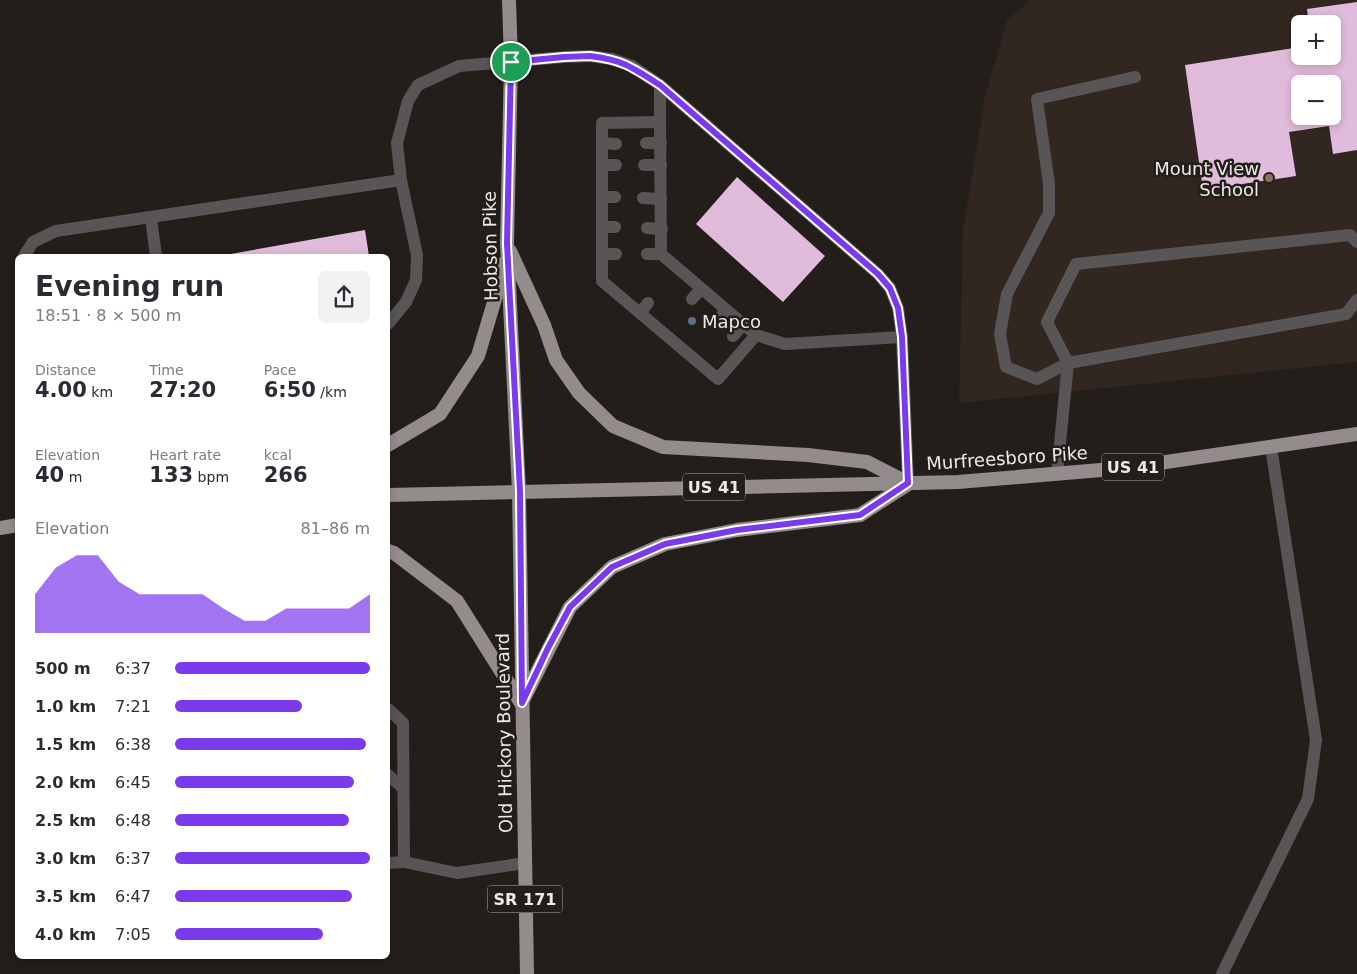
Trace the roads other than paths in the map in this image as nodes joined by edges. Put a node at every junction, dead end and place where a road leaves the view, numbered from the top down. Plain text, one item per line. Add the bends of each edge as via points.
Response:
1 (509, 0) edge
2 (511, 62) junction
3 (1135, 77) dead end
4 (660, 85) junction
5 (660, 122) junction
6 (646, 143) dead end
7 (660, 143) junction
8 (602, 144) junction
9 (616, 144) dead end
10 (602, 164) junction
11 (616, 165) dead end
12 (644, 165) dead end
13 (661, 165) junction
14 (401, 180) junction
15 (643, 198) dead end
16 (661, 199) junction
17 (151, 218) junction
18 (602, 227) junction
19 (615, 227) dead end
20 (647, 228) dead end
21 (662, 229) junction
22 (1357, 242) edge
23 (507, 243) junction
24 (25, 254) edge
25 (156, 254) edge
26 (602, 254) junction
27 (616, 254) dead end
28 (662, 254) junction
29 (649, 260) dead end
30 (701, 289) junction
31 (692, 299) dead end
32 (1357, 300) edge
33 (726, 310) junction
34 (717, 321) dead end
35 (390, 322) edge
36 (743, 324) junction
37 (733, 336) dead end
38 (756, 336) junction
39 (902, 337) junction
40 (1068, 363) junction
41 (1357, 434) edge
42 (390, 444) edge
43 (1271, 446) junction
44 (1057, 474) junction
45 (908, 483) junction
46 (520, 491) junction
47 (390, 495) edge
48 (15, 526) edge
49 (0, 528) edge
50 (390, 552) edge
51 (522, 703) junction
52 (390, 711) edge
53 (390, 777) edge
54 (403, 788) junction
55 (404, 862) junction
56 (390, 863) edge
57 (525, 863) junction
58 (527, 974) edge
59 (1222, 974) edge

1 - 2 main road, Hobson Pike
2 - 4 lane via 590,56 612,59 632,66
2 - 14 lane via 459,66 418,86 408,101 397,143
2 - 23 main road, Hobson Pike
3 - 40 lane via 1037,99 1049,184 1049,213 1007,294 1000,334 1006,367 1037,379
4 - 5 lane
4 - 39 lane via 878,274 890,288 898,308
5 - 7 lane
5 - 8 lane via 602,123
6 - 7 lane
7 - 13 lane
8 - 9 lane
8 - 10 lane
10 - 11 lane
10 - 18 lane via 609,197
12 - 13 lane
13 - 16 lane
14 - 17 lane
14 - 35 lane via 417,255 416,280 406,302
15 - 16 lane
16 - 21 lane
17 - 24 lane via 56,231 33,242
17 - 25 lane
18 - 19 lane
18 - 26 lane
20 - 21 lane
21 - 28 lane
22 - 40 lane via 1350,235 1076,264 1047,322
23 - 42 main road via 478,356 440,414
23 - 45 main road via 556,360 579,393 613,426 663,447 808,455 867,462
23 - 46 main road, Hobson Pike
26 - 27 lane
26 - 38 lane via 602,281 627,294 668,328 709,364 718,379
28 - 29 lane
28 - 30 lane via 673,273
30 - 31 lane
30 - 33 lane
32 - 40 lane via 1346,314
33 - 34 lane
33 - 36 lane
36 - 37 lane
36 - 38 lane
38 - 39 lane via 785,344
39 - 45 lane
40 - 44 lane
41 - 43 main road, Murfreesboro Pike / US 41
43 - 44 main road, Murfreesboro Pike / US 41 via 1125,468
43 - 59 lane via 1316,740 1308,799
44 - 45 main road, Murfreesboro Pike / US 41
45 - 46 main road, Murfreesboro Pike / US 41
45 - 51 main road via 860,515 737,530 665,544 612,567 570,607
46 - 47 main road, Murfreesboro Pike / US 41
46 - 51 main road, Old Hickory Boulevard / SR 171
48 - 49 main road
50 - 51 main road via 457,601
51 - 57 main road, Old Hickory Boulevard / SR 171
52 - 54 lane via 403,723
53 - 54 lane
54 - 55 lane
55 - 56 lane
55 - 57 lane via 456,873
57 - 58 main road, Old Hickory Boulevard / SR 171

